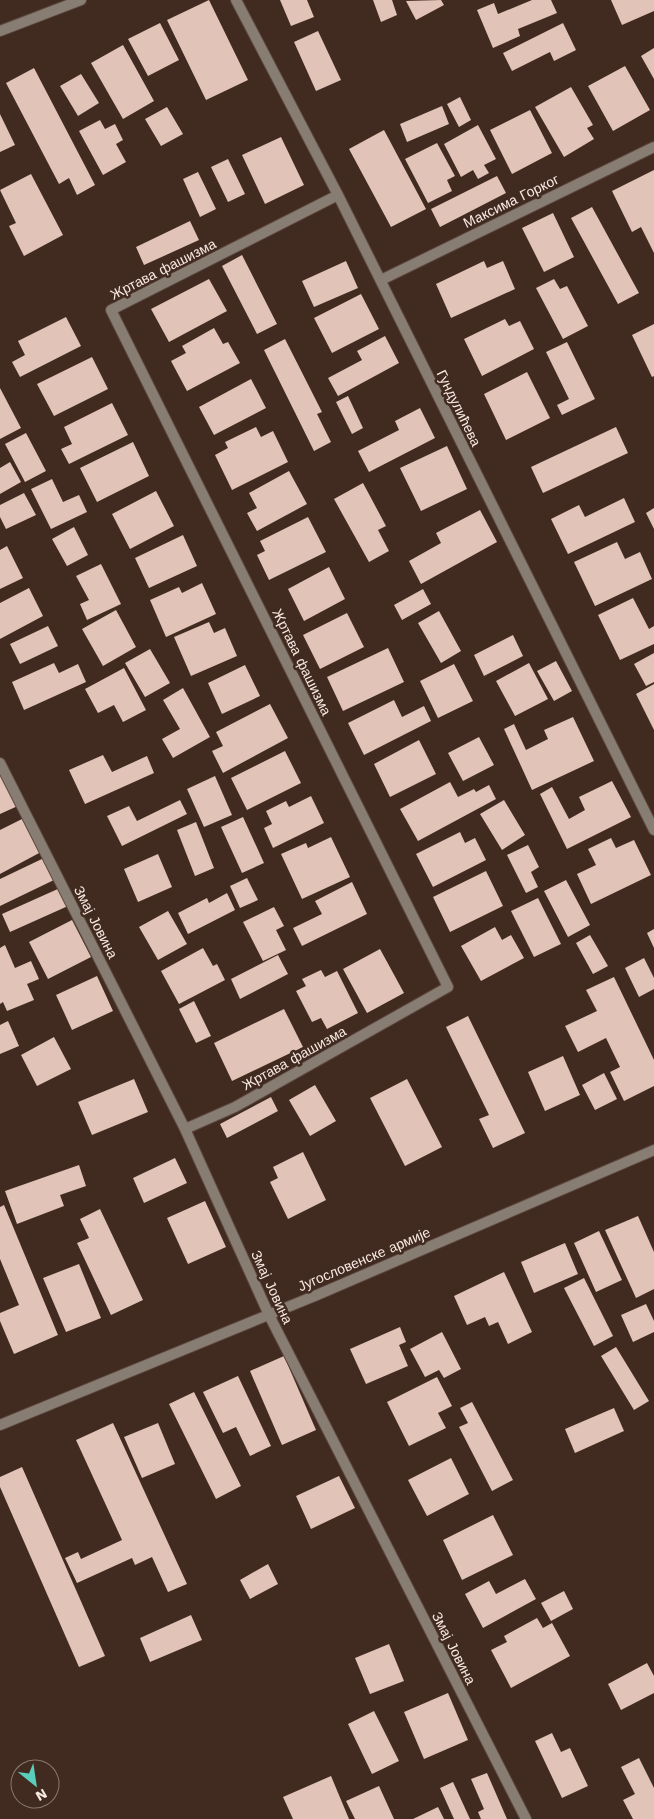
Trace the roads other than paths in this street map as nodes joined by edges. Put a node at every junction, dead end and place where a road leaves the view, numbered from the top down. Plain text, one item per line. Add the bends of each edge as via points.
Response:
1 (81, 0) edge
2 (236, 0) edge
3 (0, 31) edge
4 (654, 147) edge
5 (338, 195) junction
6 (380, 280) junction
7 (0, 763) edge
8 (654, 830) edge
9 (185, 1129) junction
10 (654, 1150) edge
11 (269, 1315) junction
12 (0, 1425) edge
13 (526, 1819) edge

1 - 3 street
2 - 5 street, Гундулићева
4 - 6 street, Максима Горког
5 - 6 street, Гундулићева
5 - 9 street, Жртава фашизма via 111,310 448,988 235,1107
6 - 8 street, Гундулићева
7 - 9 street, Змај Јовина
9 - 11 street, Змај Јовина
10 - 11 street, Југословенске армије
11 - 12 street, Југословенске армије
11 - 13 street, Змај Јовина

